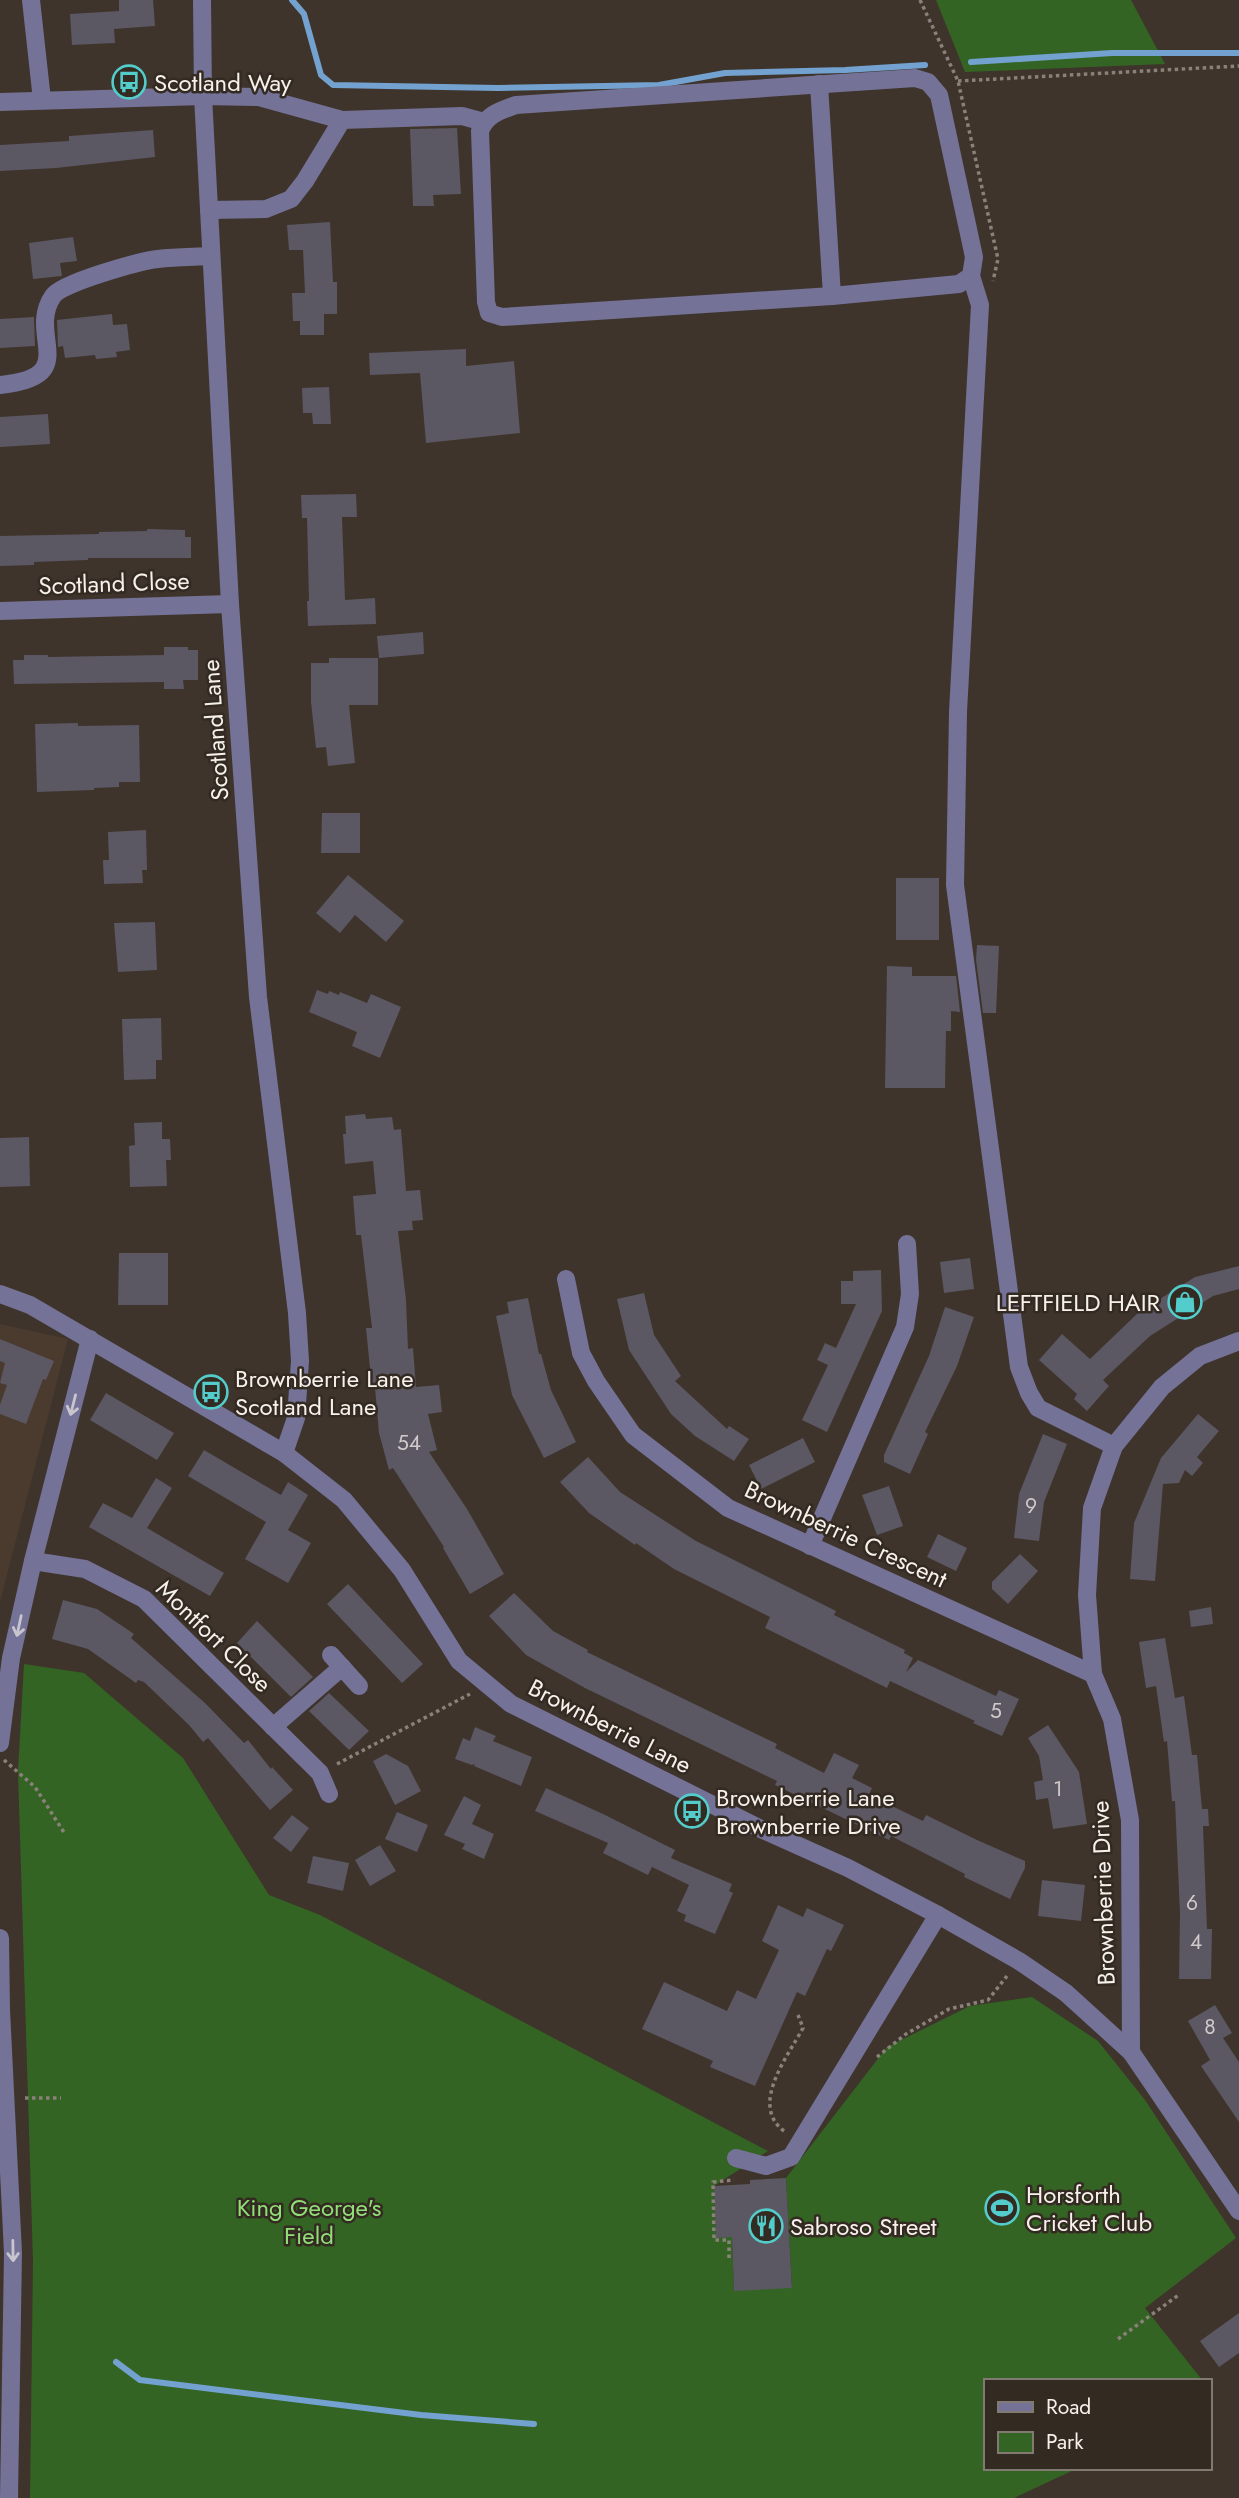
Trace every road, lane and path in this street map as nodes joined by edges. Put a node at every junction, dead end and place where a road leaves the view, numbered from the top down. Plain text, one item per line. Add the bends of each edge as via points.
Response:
1 (31, 0) edge
2 (202, 0) edge
3 (1239, 66) edge
4 (958, 81) dead end
5 (819, 84) junction
6 (203, 96) junction
7 (42, 100) junction
8 (0, 102) edge
9 (342, 120) junction
10 (484, 122) junction
11 (209, 210) junction
12 (211, 256) junction
13 (971, 276) junction
14 (832, 296) junction
15 (0, 385) edge
16 (230, 604) junction
17 (0, 611) edge
18 (907, 1244) dead end
19 (566, 1279) dead end
20 (0, 1294) edge
21 (90, 1339) junction
22 (1239, 1341) edge
23 (1114, 1446) junction
24 (284, 1453) junction
25 (810, 1546) junction
26 (33, 1561) junction
27 (1093, 1674) junction
28 (487, 1684) junction
29 (359, 1686) dead end
30 (273, 1727) junction
31 (0, 1743) edge
32 (0, 1757) edge
33 (320, 1773) junction
34 (330, 1794) dead end
35 (65, 1835) dead end
36 (938, 1915) junction
37 (0, 1938) edge
38 (1019, 1961) junction
39 (798, 2015) dead end
40 (1, 2017) edge
41 (1131, 2052) junction
42 (876, 2058) dead end
43 (5, 2098) junction
44 (61, 2098) dead end
45 (800, 2142) junction
46 (736, 2158) dead end
47 (766, 2166) junction
48 (1239, 2211) edge
49 (729, 2258) dead end
50 (1180, 2294) dead end
51 (1118, 2339) dead end
52 (9, 2498) edge

1 - 7 street
2 - 6 street, Scotland Lane
3 - 4 path
5 - 10 street via 516,105
5 - 13 street via 915,78 928,82 939,95 974,257
5 - 14 street
6 - 7 street
6 - 9 street via 259,97
6 - 11 street, Scotland Lane
7 - 8 street
9 - 10 street via 462,116
9 - 11 street via 291,199 267,209
10 - 14 street via 480,131 489,313 502,317
11 - 12 street, Scotland Lane
12 - 15 street via 155,259 66,285 53,295 46,310 43,371 33,379
12 - 16 street, Scotland Lane
13 - 14 street via 959,284
13 - 23 street via 981,304 958,712 955,886 1019,1367 1038,1408
16 - 17 street, Scotland Close
16 - 24 street, Scotland Lane via 258,997 300,1360 296,1418
18 - 25 street via 910,1294 905,1326
19 - 25 street, Brownberrie Crescent via 581,1353 634,1435 729,1508
20 - 21 street, Brownberrie Lane via 30,1305
21 - 24 street, Brownberrie Lane
21 -> 26 street
22 - 23 street, Brownberrie Drive via 1200,1356 1162,1387
23 - 27 street, Brownberrie Drive via 1092,1508 1087,1595
24 - 28 street, Brownberrie Lane via 344,1500 402,1570 459,1661
25 - 27 street, Brownberrie Crescent
26 - 30 street, Montfort Close via 85,1569 144,1599
26 -> 31 street via 11,1658
27 - 41 street, Brownberrie Drive via 1112,1719 1130,1820
28 - 33 path
28 - 36 street, Brownberrie Lane via 511,1704
29 - 30 street via 336,1661
30 - 33 street, Montfort Close
32 - 35 path via 35,1787
33 - 34 street, Montfort Close
36 - 38 street, Brownberrie Lane
36 - 45 street
37 - 40 street
38 - 41 street, Brownberrie Lane via 1066,1993
38 - 42 path via 988,2000 949,2009 905,2034
39 - 45 path via 803,2028 771,2090 769,2105 775,2124
40 - 43 street
41 - 48 street, Brownberrie Lane
43 - 44 path
43 -> 52 street via 13,2253
45 - 47 street via 791,2157
46 - 47 street
47 - 49 path via 756,2177 713,2182 715,2240 729,2240
50 - 51 path

